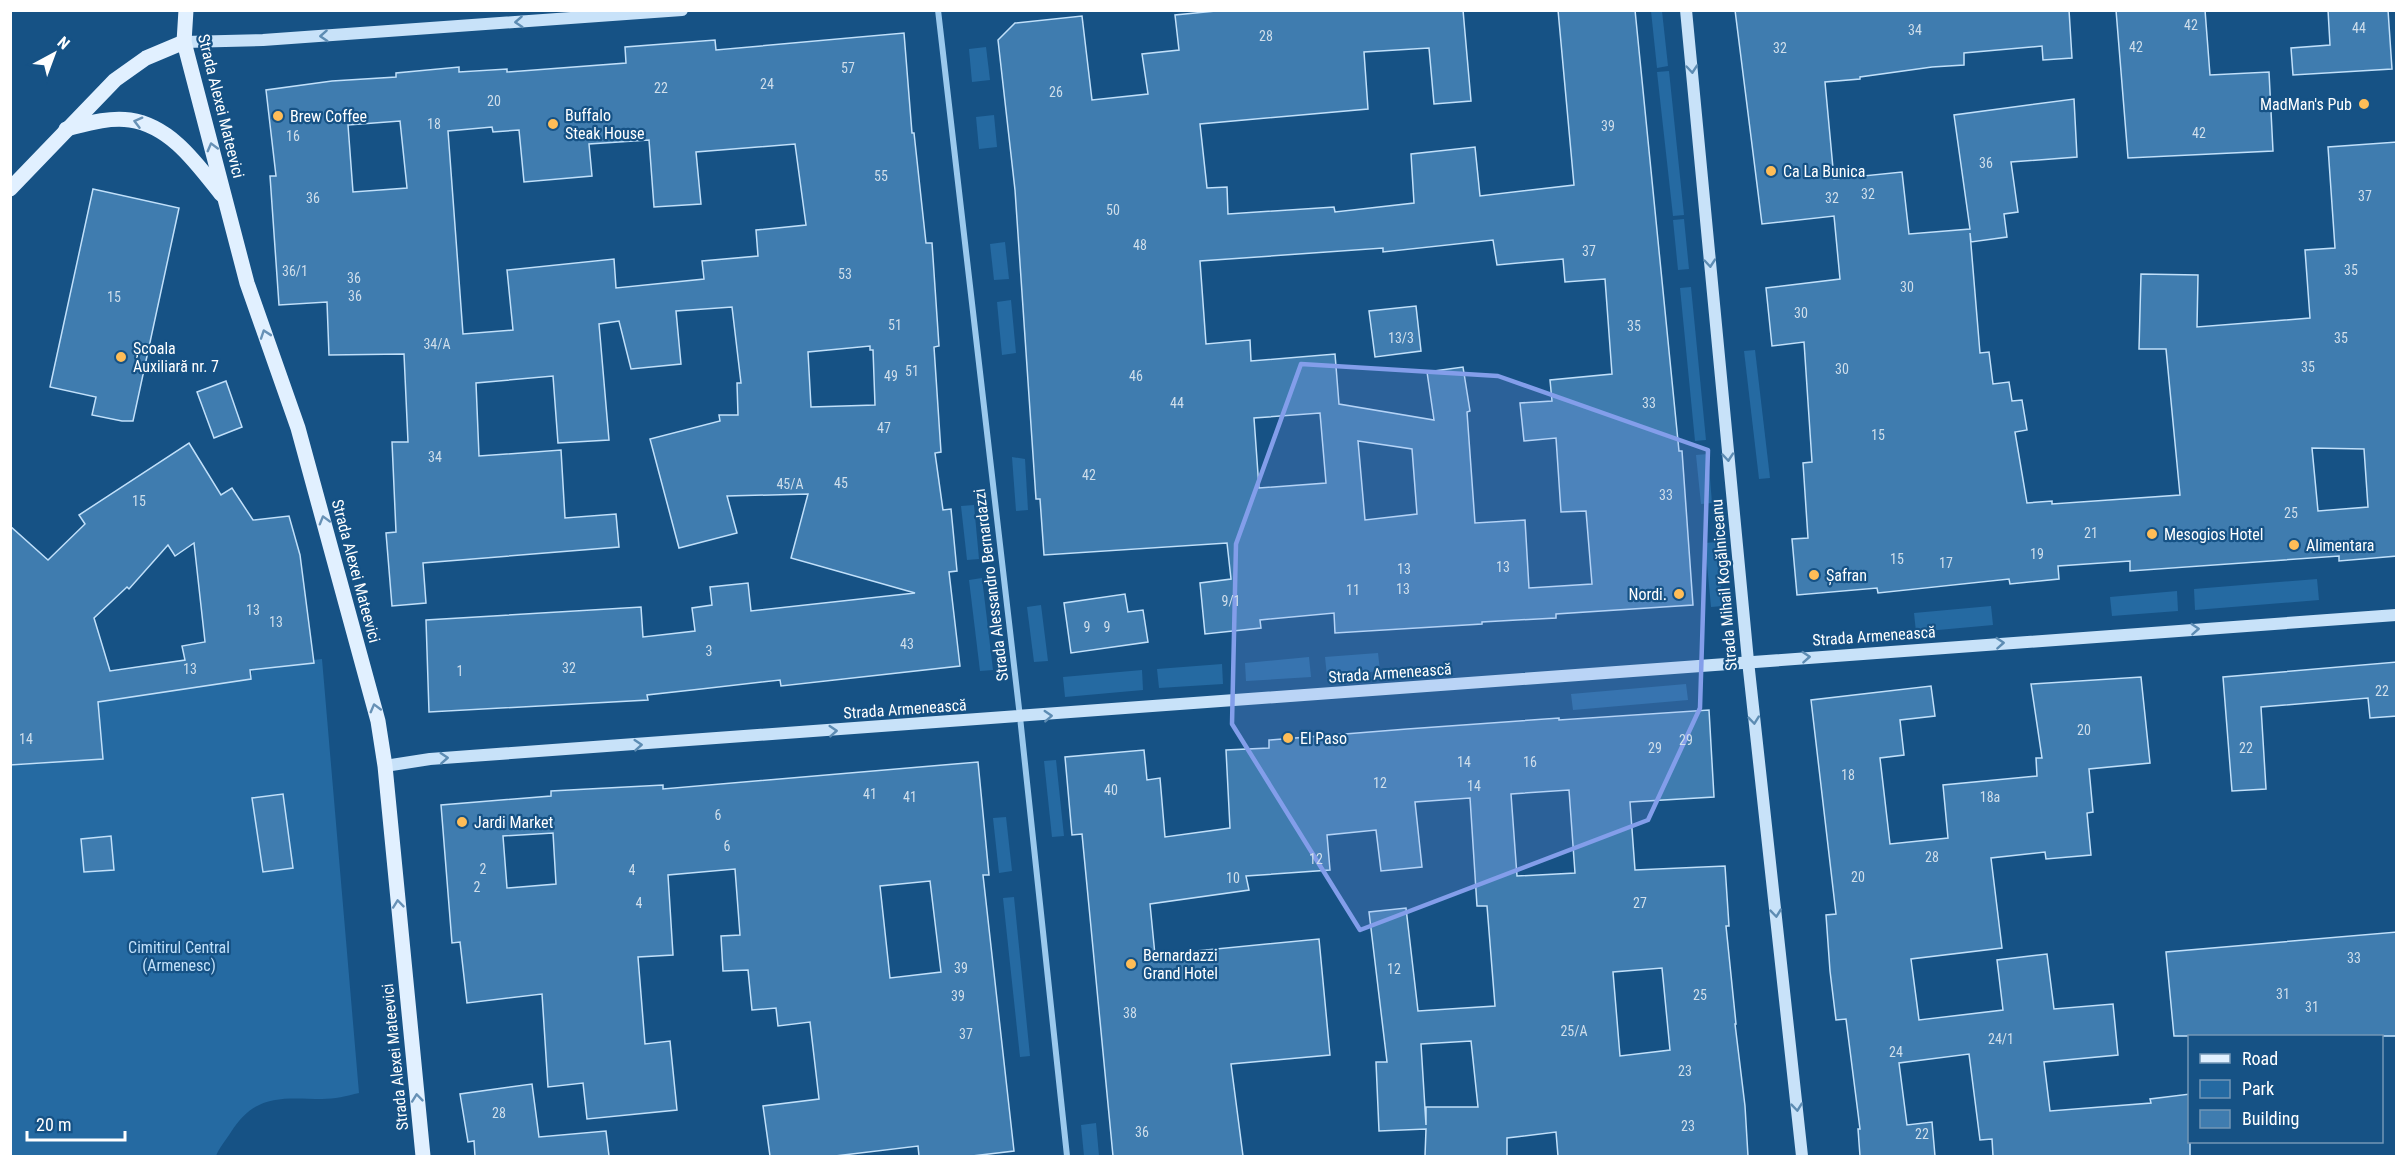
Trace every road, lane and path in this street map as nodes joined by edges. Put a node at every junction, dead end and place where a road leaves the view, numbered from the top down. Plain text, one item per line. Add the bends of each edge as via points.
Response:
1 (186, 10) edge
2 (682, 10) edge
3 (938, 10) edge
4 (1686, 10) edge
5 (184, 42) junction
6 (66, 129) junction
7 (10, 189) edge
8 (226, 201) junction
9 (2397, 615) edge
10 (1748, 662) junction
11 (1020, 717) junction
12 (386, 766) junction
13 (423, 1156) edge
14 (1067, 1156) edge
15 (1802, 1156) edge

1 - 5 main road, Strada Alexei Mateevici
2 -> 5 main road via 263,40
3 - 11 street, Strada Alessandro Bernardazzi
4 -> 10 main road, Strada Mihail Kogălniceanu
5 - 6 main road via 146,58 115,80
8 -> 5 main road, Strada Alexei Mateevici
6 - 7 main road
8 -> 6 main road via 194,159 153,127 129,120
12 -> 8 main road, Strada Alexei Mateevici via 378,721 333,551 298,428 247,283
10 -> 9 main road, Strada Armenească
11 -> 10 main road, Strada Armenească
10 -> 15 main road, Strada Mihail Kogălniceanu
12 -> 11 main road, Strada Armenească via 430,759
11 - 14 street, Strada Alessandro Bernardazzi
13 -> 12 main road, Strada Alexei Mateevici

